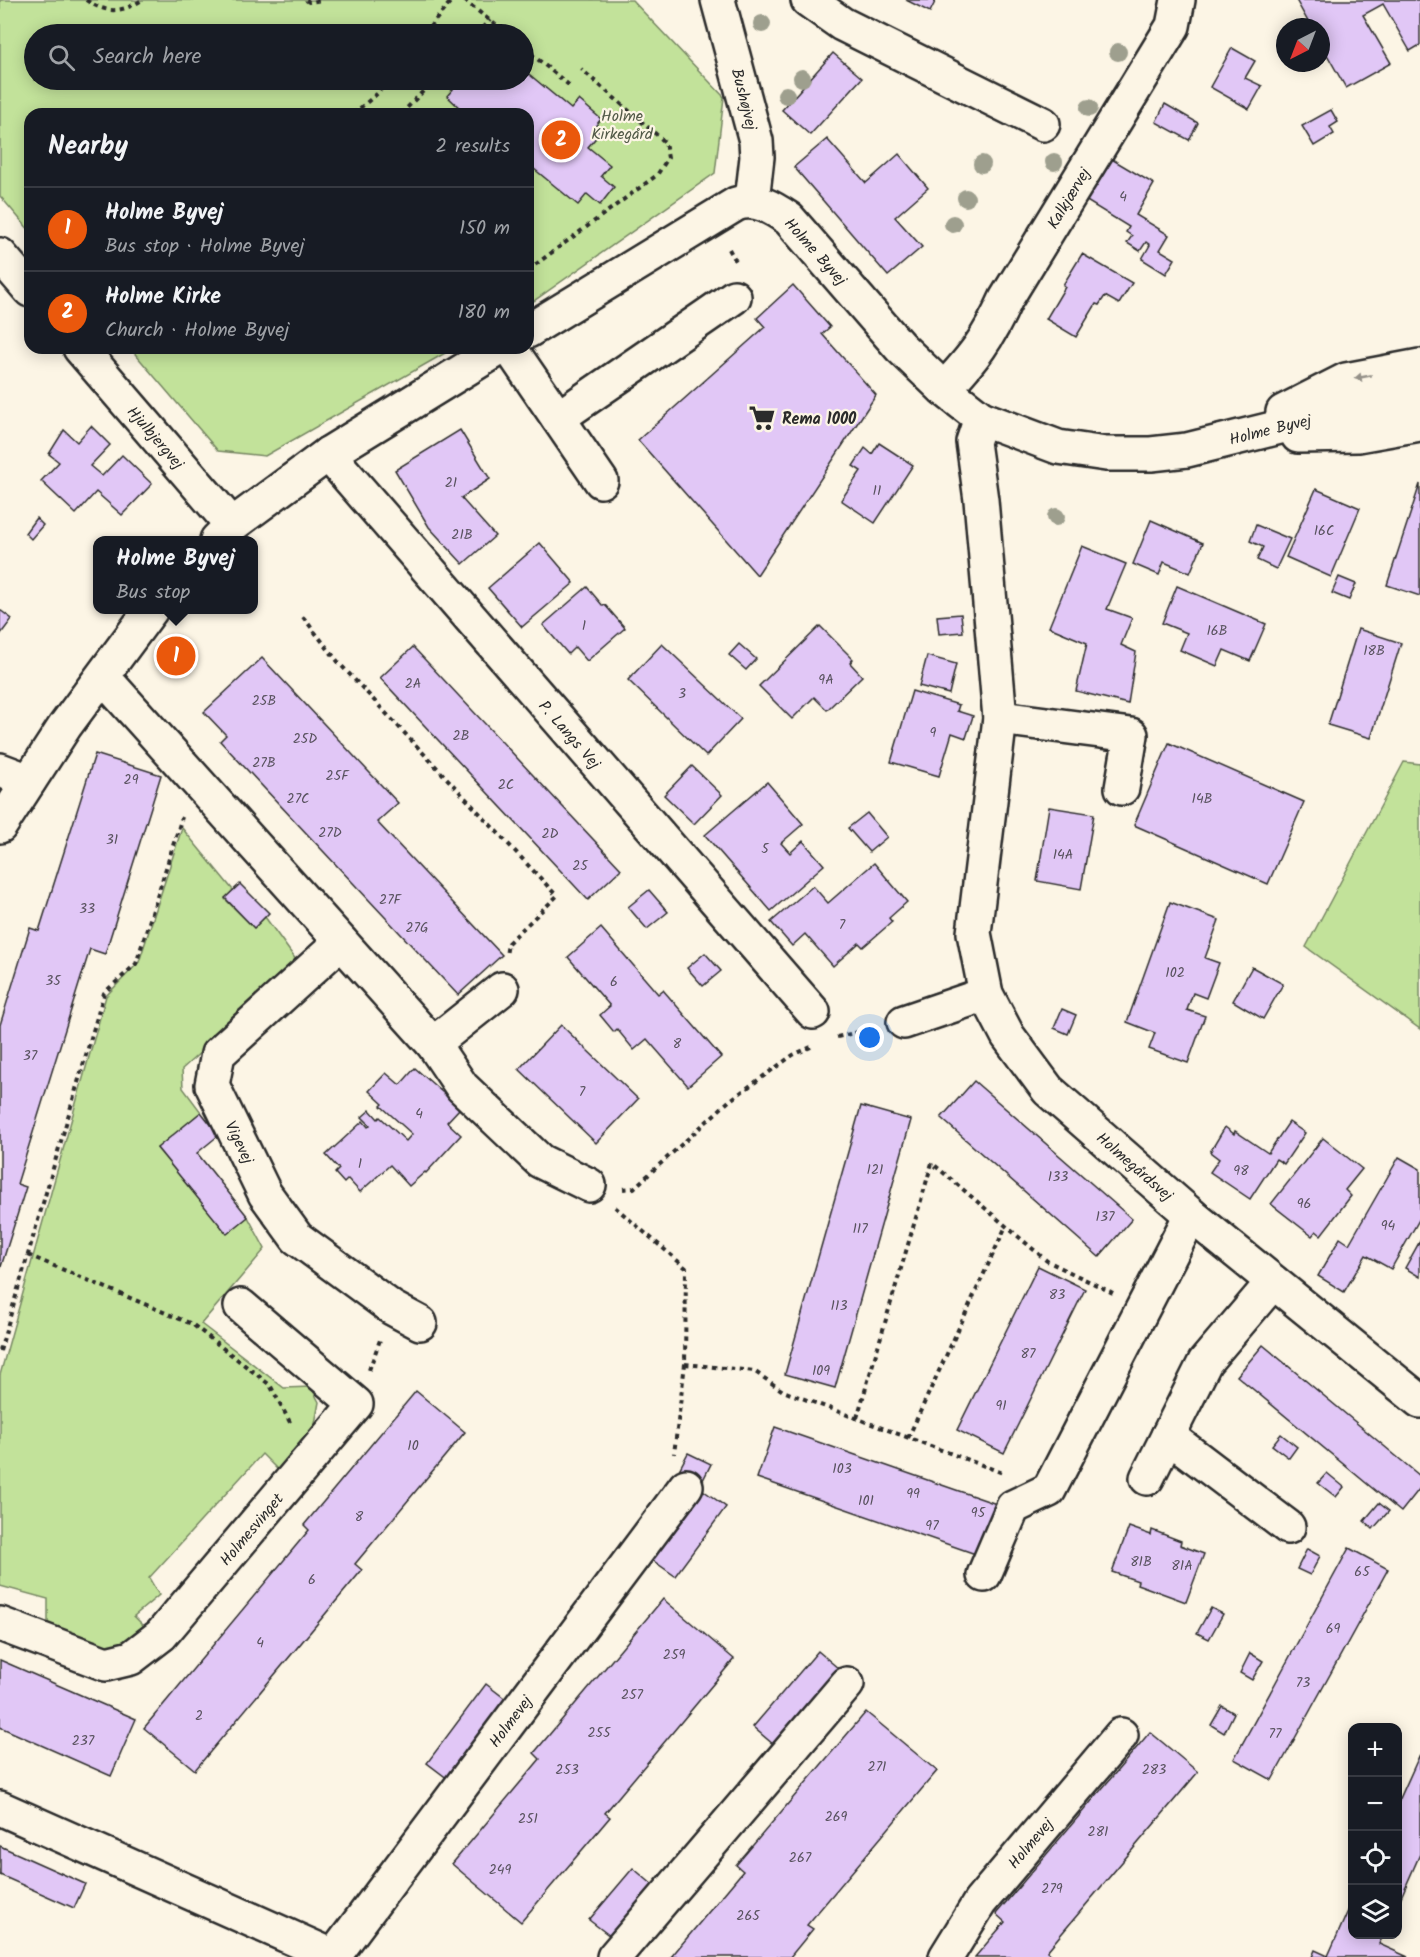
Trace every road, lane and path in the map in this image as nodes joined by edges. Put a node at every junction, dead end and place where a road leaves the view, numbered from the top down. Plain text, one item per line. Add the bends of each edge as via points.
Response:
1 (86, 0) edge
2 (142, 0) edge
3 (306, 0) edge
4 (322, 0) edge
5 (452, 0) edge
6 (464, 0) edge
7 (718, 0) edge
8 (808, 0) edge
9 (1178, 0) edge
10 (490, 20) junction
11 (432, 24) edge
12 (486, 24) edge
13 (495, 24) edge
14 (534, 56) edge
15 (581, 69) dead end
16 (570, 86) dead end
17 (380, 90) edge
18 (424, 90) edge
19 (360, 108) edge
20 (407, 108) edge
21 (1043, 124) dead end
22 (752, 201) junction
23 (710, 220) junction
24 (0, 255) edge
25 (534, 266) edge
26 (24, 283) edge
27 (734, 297) joint
28 (534, 327) edge
29 (85, 354) edge
30 (490, 354) edge
31 (514, 354) edge
32 (1420, 366) edge
33 (944, 389) junction
34 (1420, 394) edge
35 (558, 418) junction
36 (981, 418) junction
37 (1420, 424) edge
38 (1233, 437) junction
39 (328, 454) junction
40 (600, 481) dead end
41 (225, 533) edge
42 (147, 614) edge
43 (303, 617) dead end
44 (102, 677) junction
45 (999, 718) junction
46 (15, 776) edge
47 (194, 779) junction
48 (1122, 788) dead end
49 (0, 826) edge
50 (341, 942) junction
51 (502, 989) joint
52 (986, 994) junction
53 (813, 1012) dead end
54 (904, 1022) joint
55 (834, 1037) dead end
56 (433, 1044) junction
57 (814, 1046) dead end
58 (589, 1185) junction
59 (1191, 1215) junction
60 (1006, 1226) junction
61 (28, 1256) junction
62 (1273, 1282) junction
63 (241, 1306) dead end
64 (1143, 1307) junction
65 (392, 1308) junction
66 (420, 1323) dead end
67 (0, 1351) edge
68 (685, 1364) junction
69 (1420, 1401) edge
70 (356, 1404) junction
71 (857, 1418) junction
72 (1168, 1436) junction
73 (908, 1438) junction
74 (310, 1459) junction
75 (1147, 1478) dead end
76 (686, 1486) joint
77 (1049, 1490) junction
78 (1288, 1527) dead end
79 (984, 1575) dead end
80 (0, 1624) edge
81 (847, 1684) dead end
82 (1121, 1735) dead end
83 (0, 1808) edge
84 (335, 1957) edge
85 (614, 1957) edge
86 (946, 1957) edge

1 - 2 path via 115,11
3 - 4 path
5 - 11 path
6 - 10 path
7 - 22 street, Bushøjvej via 756,141
8 - 21 street via 842,24
9 - 33 street, Kalkjærvej via 1173,26 1006,299 992,329
10 - 12 path
10 - 13 path
14 - 16 path
15 - 25 path via 665,142 668,158 657,175
17 - 19 path
18 - 20 path
22 - 23 street via 736,204
22 - 33 street, Holme Byvej via 789,219 900,347
23 - 27 path via 743,272
23 - 28 street
24 - 26 street
27 - 35 street
29 - 41 street, Hjulbjergvej
30 - 39 street
31 - 35 street
32 -> 38 street via 1346,380
33 - 36 street, Holme Byvej
34 - 38 street, Holme Byvej
35 - 40 street
36 - 38 street, Holme Byvej via 1058,447 1106,454 1187,450
36 - 45 street via 974,442
37 - 38 street via 1359,435
39 - 41 street
39 - 53 street, P. Langs Vej
42 - 44 street
43 - 51 path via 339,663 557,896 508,943
44 - 46 street via 65,726
44 - 47 street
45 - 48 street via 1131,735
45 - 52 street, Holmegårdsvej via 974,933
46 - 49 street
47 - 50 street
47 - 61 path via 136,964 104,993
50 - 56 street
50 - 65 street, Vigevej via 218,1054 212,1085 265,1194 297,1238
51 - 56 street
52 - 54 street
52 - 59 street, Holmegårdsvej via 1008,1036 1048,1090
54 - 55 path
56 - 58 street via 462,1086 540,1161
57 - 58 path via 793,1055 729,1101 634,1188 614,1190
58 - 68 path via 686,1268
59 - 62 street, Holmegårdsvej
59 - 64 street
60 - 64 path via 1047,1261
60 - 71 path via 932,1163
60 - 73 path
61 - 67 path
61 - 74 path via 192,1324 270,1385
62 - 69 street, Holmegårdsvej
62 - 72 street via 1205,1362
63 - 70 street
64 - 77 street
65 - 66 street, Vigevej
65 - 70 path
68 - 71 path via 754,1371 783,1391
68 - 76 path via 673,1467
70 - 74 street, Holmesvinget
71 - 73 path
72 - 75 street
72 - 78 street
73 - 77 path
74 - 80 street, Holmesvinget via 161,1635 131,1658 106,1664
76 - 84 street, Holmevej
77 - 79 street via 1013,1507
81 - 85 street
82 - 86 street, Holmevej via 980,1902
83 - 84 street, Holmevej

